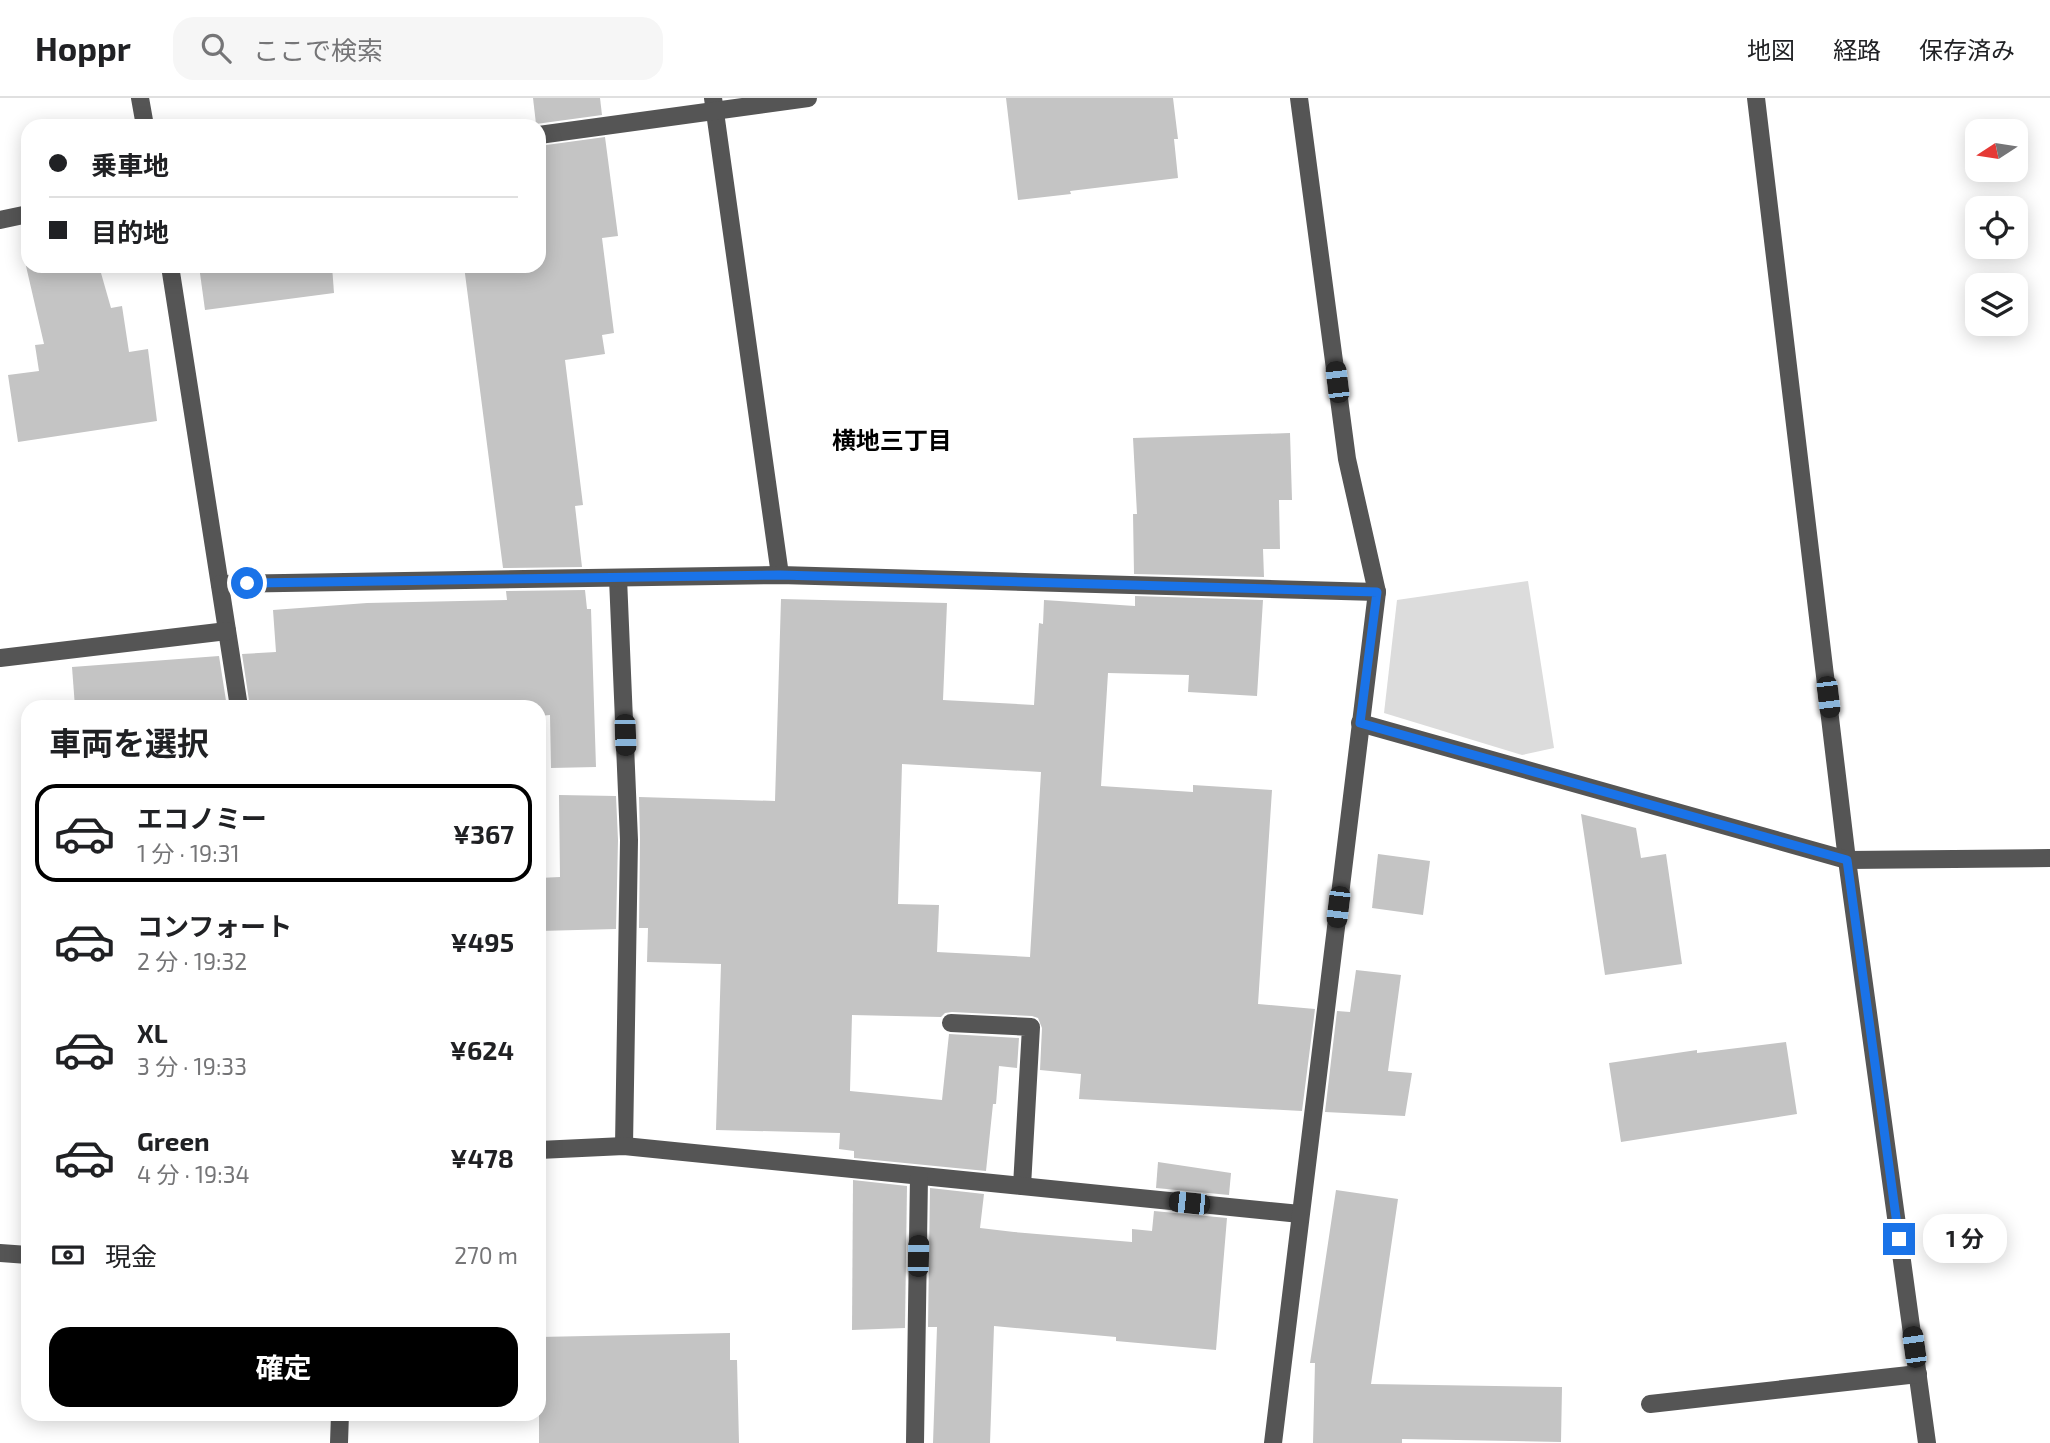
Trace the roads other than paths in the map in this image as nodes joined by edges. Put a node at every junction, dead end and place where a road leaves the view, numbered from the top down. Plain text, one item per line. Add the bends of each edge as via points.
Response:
1 (140, 98) edge
2 (808, 98) edge
3 (1299, 98) edge
4 (1756, 98) edge
5 (714, 104) edge
6 (144, 119) edge
7 (546, 134) edge
8 (21, 216) edge
9 (0, 220) edge
10 (171, 273) edge
11 (780, 575) junction
12 (618, 578) junction
13 (220, 584) junction
14 (1377, 592) junction
15 (227, 631) junction
16 (0, 658) edge
17 (238, 700) edge
18 (1360, 723) junction
19 (2050, 858) edge
20 (1847, 860) junction
21 (951, 1023) dead end
22 (624, 1146) junction
23 (546, 1150) edge
24 (919, 1176) junction
25 (1022, 1186) junction
26 (1300, 1214) junction
27 (0, 1253) edge
28 (21, 1254) edge
29 (1918, 1374) junction
30 (1650, 1404) dead end
31 (340, 1421) edge
32 (339, 1443) edge
33 (915, 1443) edge
34 (1273, 1443) edge
35 (1927, 1443) edge

1 - 6 street
2 - 5 street
3 - 14 street via 1347,459
4 - 20 street
5 - 7 street
5 - 11 street
8 - 9 street
10 - 13 street
11 - 12 street
11 - 14 street
12 - 13 street
12 - 22 street via 629,840
13 - 15 street
14 - 18 street
15 - 16 street
15 - 17 street
18 - 20 street
18 - 26 street
19 - 20 street
20 - 29 street
21 - 25 street via 1031,1027
22 - 23 street
22 - 24 street
24 - 25 street
24 - 33 street
25 - 26 street
26 - 34 street
27 - 28 street
29 - 30 street
29 - 35 street
31 - 32 street

